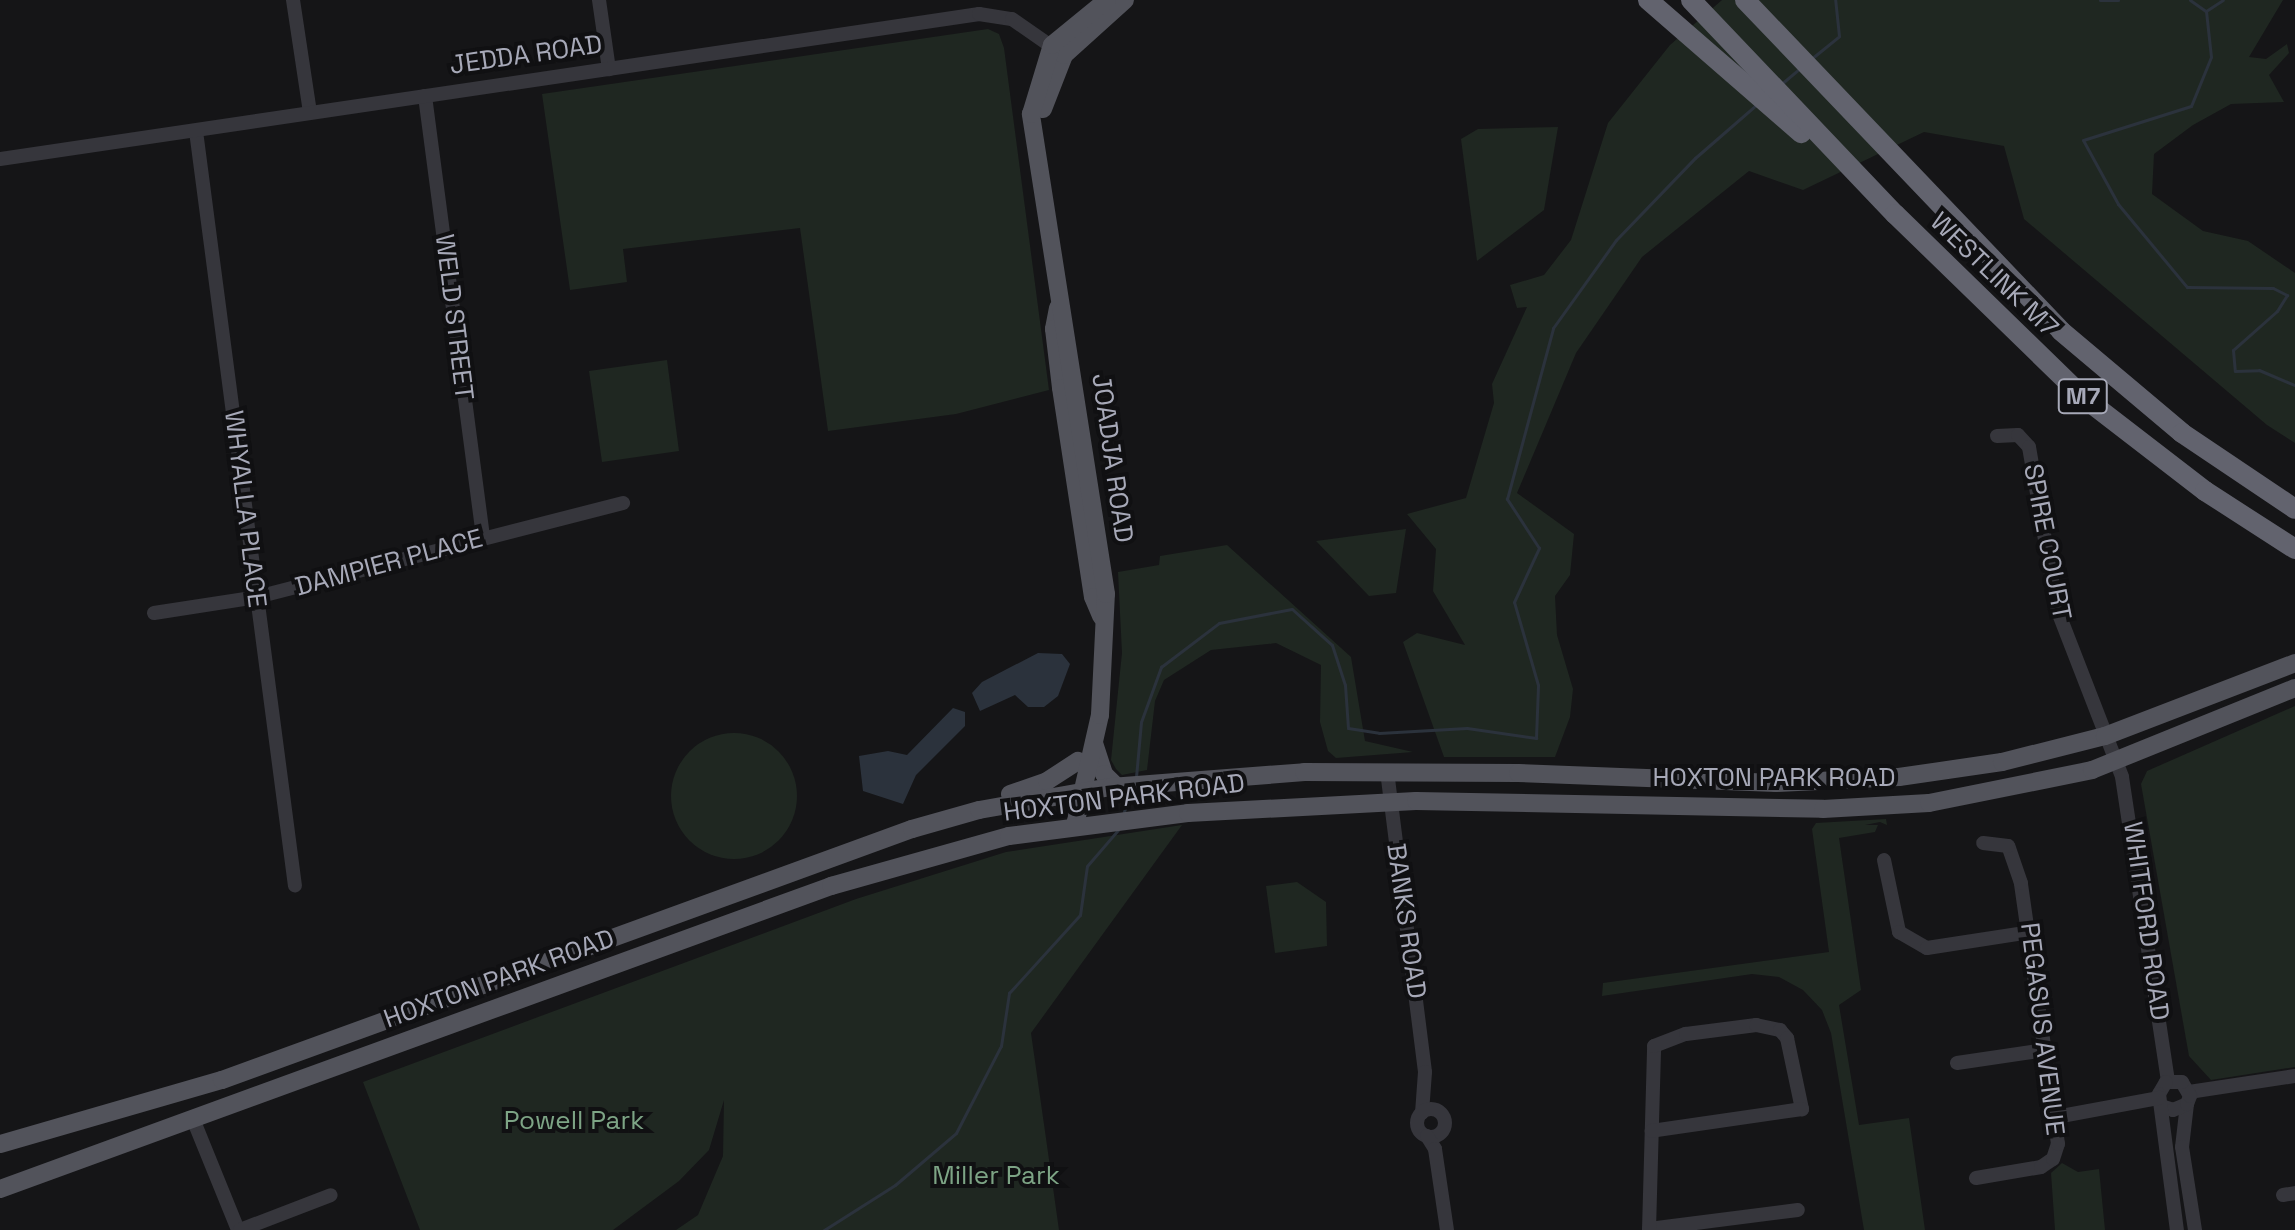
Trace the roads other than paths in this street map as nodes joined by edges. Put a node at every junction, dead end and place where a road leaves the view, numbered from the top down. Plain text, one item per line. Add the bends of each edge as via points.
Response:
1 (293, 0) edge
2 (599, 0) edge
3 (1107, 0) edge
4 (1125, 0) edge
5 (1648, 0) edge
6 (1691, 0) edge
7 (1745, 0) edge
8 (1762, 0) edge
9 (1058, 50) junction
10 (609, 69) junction
11 (425, 96) junction
12 (310, 113) junction
13 (196, 131) junction
14 (1872, 134) junction
15 (0, 159) edge
16 (1895, 214) junction
17 (1997, 436) dead end
18 (623, 503) dead end
19 (2295, 509) edge
20 (483, 538) junction
21 (2295, 549) edge
22 (257, 597) junction
23 (154, 613) dead end
24 (2295, 663) edge
25 (2295, 688) edge
26 (1097, 699) junction
27 (2105, 736) junction
28 (1094, 741) junction
29 (1078, 761) junction
30 (2117, 762) junction
31 (1387, 771) junction
32 (1114, 786) junction
33 (1076, 792) junction
34 (1390, 803) junction
35 (932, 823) junction
36 (1068, 826) junction
37 (1983, 843) dead end
38 (1884, 860) dead end
39 (295, 886) dead end
40 (2030, 932) junction
41 (2045, 1050) junction
42 (1957, 1063) dead end
43 (1425, 1072) junction
44 (2295, 1076) edge
45 (2168, 1081) junction
46 (2188, 1098) junction
47 (2162, 1102) junction
48 (1439, 1112) junction
49 (1422, 1113) junction
50 (2056, 1117) junction
51 (193, 1119) junction
52 (1652, 1131) junction
53 (1433, 1135) junction
54 (0, 1144) edge
55 (1976, 1178) dead end
56 (0, 1189) edge
57 (331, 1195) dead end
58 (1798, 1210) dead end
59 (1649, 1229) edge
60 (239, 1230) edge
61 (1447, 1230) edge
62 (2177, 1230) edge
63 (2195, 1230) edge

1 - 12 street
2 - 10 street
3 - 9 main road
4 - 9 main road
5 - 16 highway
6 - 16 highway, WESTLINK M7 / M7
7 - 14 highway, WESTLINK M7 / M7
8 - 14 highway
9 - 10 street, JEDDA ROAD via 1012,19 979,14
9 - 26 main road, JOADJA ROAD via 1035,134 1106,594
10 - 11 street, JEDDA ROAD
11 - 12 street, JEDDA ROAD
11 - 20 street, WELD STREET
12 - 13 street, JEDDA ROAD
13 - 15 street, JEDDA ROAD
13 - 22 street, WHYALLA PLACE
14 - 19 highway, WESTLINK M7 / M7 via 2103,368 2182,433
16 - 21 highway, WESTLINK M7 / M7 via 2083,397 2205,491
17 - 27 street, SPIRE COURT via 2018,435 2029,447 2057,609
18 - 20 street, DAMPIER PLACE
20 - 22 street, DAMPIER PLACE
22 - 23 street, DAMPIER PLACE
22 - 39 street, WHYALLA PLACE
24 - 27 main road, HOXTON PARK ROAD
25 - 30 main road, HOXTON PARK ROAD
26 - 28 main road, JOADJA ROAD
26 - 29 main road, JOADJA ROAD
27 - 30 street, SPIRE COURT
27 - 31 main road, HOXTON PARK ROAD via 2002,762 1847,781
28 - 32 main road
28 - 33 main road, JOADJA ROAD
29 - 33 main road, JOADJA ROAD
29 - 35 main road via 1047,781
30 - 34 main road, HOXTON PARK ROAD via 2007,791 1863,809 1514,800
30 - 45 street, WHITFORD ROAD via 2130,804
31 - 32 main road, HOXTON PARK ROAD via 1227,774
31 - 34 street, BANKS ROAD
32 - 33 main road, HOXTON PARK ROAD
33 - 35 main road, HOXTON PARK ROAD
33 - 36 main road, JOADJA ROAD
34 - 36 main road, HOXTON PARK ROAD
34 - 43 street, BANKS ROAD
35 - 54 main road, HOXTON PARK ROAD via 222,1080
36 - 51 main road, HOXTON PARK ROAD via 913,859 831,886
37 - 40 street, PEGASUS AVENUE via 2008,846
38 - 40 street via 1899,932 1927,948
40 - 41 street, PEGASUS AVENUE
41 - 42 street
41 - 50 street, PEGASUS AVENUE
43 - 48 street, BANKS ROAD
43 - 49 street, BANKS ROAD
44 - 46 street
45 - 46 street via 2182,1082
45 - 47 street
46 - 47 street via 2173,1110
46 - 63 street via 2182,1147
47 - 50 street
47 - 62 street
48 - 49 street
48 - 53 street, BANKS ROAD via 1445,1123
49 - 53 street, BANKS ROAD via 1418,1128
50 - 55 street, PEGASUS AVENUE via 2057,1152 2048,1164
51 - 56 main road, HOXTON PARK ROAD
51 - 60 street
52 - 52 street via 1802,1109 1787,1038 1780,1030 1756,1025 1686,1034 1654,1046
52 - 59 street
53 - 61 street
57 - 60 street
58 - 59 street

